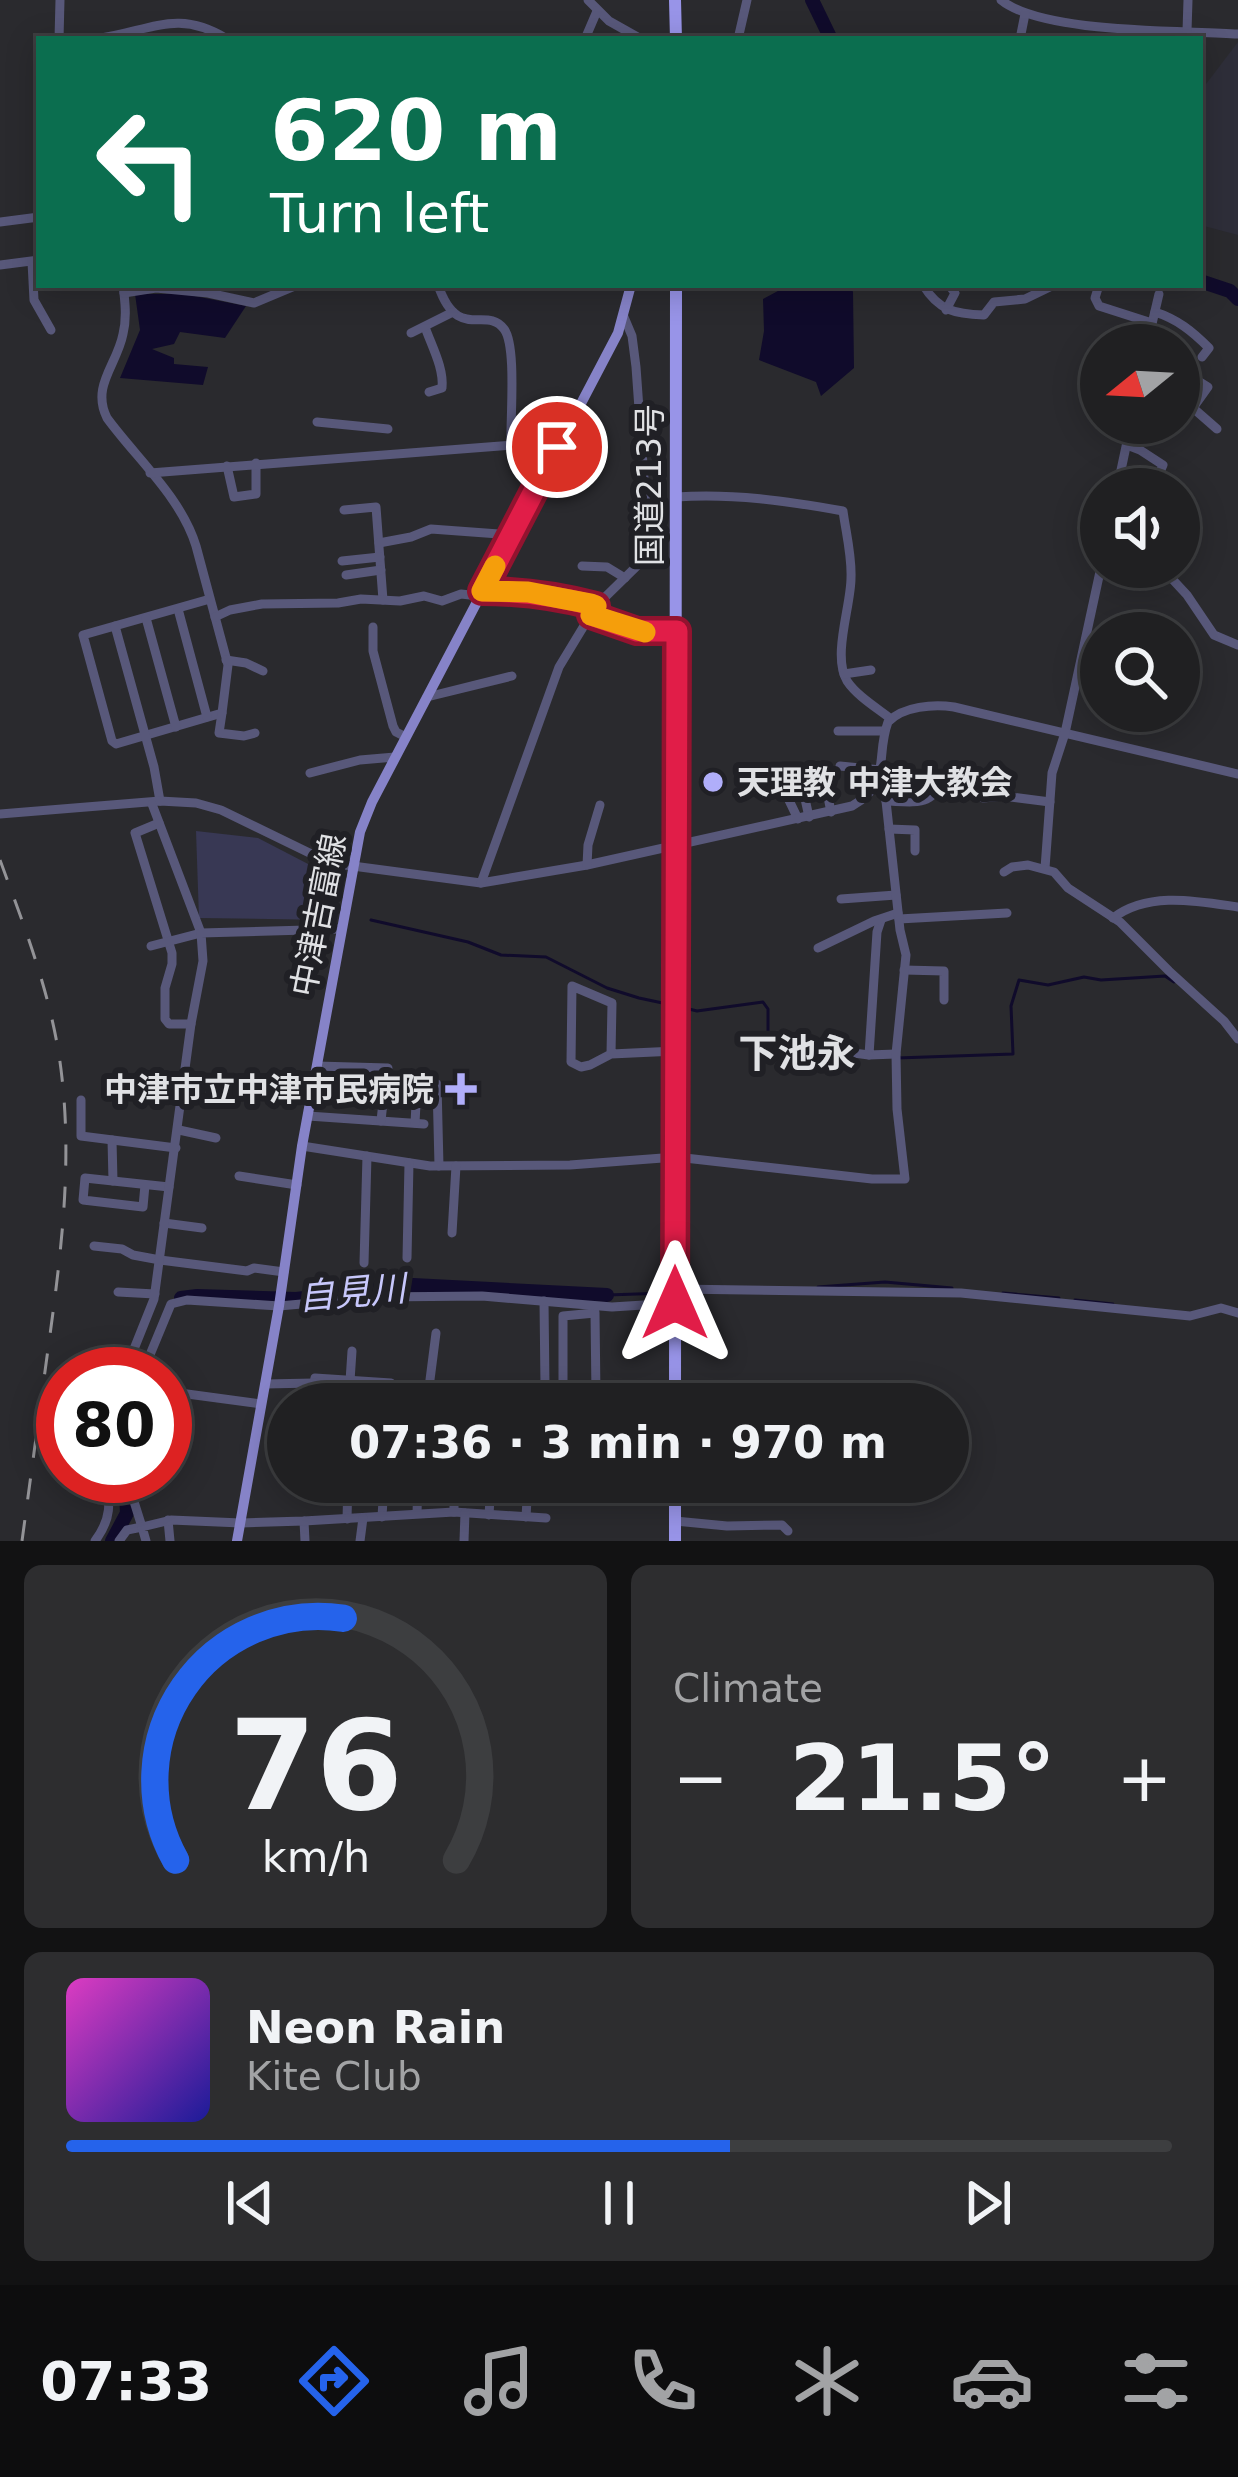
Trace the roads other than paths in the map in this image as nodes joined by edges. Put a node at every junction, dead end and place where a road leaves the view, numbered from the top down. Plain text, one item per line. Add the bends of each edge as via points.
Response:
1 (60, 0) edge
2 (587, 0) edge
3 (675, 0) edge
4 (747, 0) edge
5 (1001, 0) edge
6 (1188, 0) edge
7 (597, 10) junction
8 (1025, 14) junction
9 (1187, 31) junction
10 (1238, 34) edge
11 (59, 36) edge
12 (110, 36) edge
13 (221, 36) edge
14 (586, 36) edge
15 (636, 36) edge
16 (676, 36) edge
17 (739, 36) edge
18 (1021, 36) edge
19 (36, 217) edge
20 (0, 222) edge
21 (36, 261) edge
22 (0, 265) edge
23 (290, 288) edge
24 (439, 288) edge
25 (631, 288) edge
26 (676, 288) edge
27 (924, 288) edge
28 (952, 288) edge
29 (1048, 288) edge
30 (1099, 288) edge
31 (123, 289) edge
32 (1159, 294) dead end
33 (946, 310) junction
34 (453, 312) junction
35 (624, 317) junction
36 (1153, 318) junction
37 (1152, 324) edge
38 (424, 327) junction
39 (50, 330) dead end
40 (411, 333) dead end
41 (1202, 357) dead end
42 (429, 392) dead end
43 (1200, 415) edge
44 (317, 422) dead end
45 (366, 428) junction
46 (388, 429) dead end
47 (1217, 429) dead end
48 (511, 445) junction
49 (1126, 445) joint
50 (557, 447) junction
51 (367, 455) junction
52 (256, 463) junction
53 (227, 466) junction
54 (1122, 468) edge
55 (1162, 468) edge
56 (150, 473) junction
57 (676, 497) junction
58 (344, 510) dead end
59 (510, 538) junction
60 (379, 543) junction
61 (380, 557) junction
62 (342, 561) dead end
63 (582, 566) dead end
64 (381, 570) junction
65 (346, 574) dead end
66 (625, 578) junction
67 (1096, 588) edge
68 (1180, 588) edge
69 (481, 594) junction
70 (210, 599) junction
71 (383, 600) junction
72 (178, 609) junction
73 (593, 610) junction
74 (215, 617) junction
75 (146, 618) junction
76 (115, 626) junction
77 (374, 627) dead end
78 (677, 631) junction
79 (1238, 645) edge
80 (226, 660) junction
81 (871, 670) dead end
82 (263, 671) dead end
83 (844, 674) junction
84 (512, 676) dead end
85 (427, 697) junction
86 (222, 713) junction
87 (207, 717) junction
88 (891, 719) junction
89 (176, 727) junction
90 (884, 730) junction
91 (838, 731) dead end
92 (255, 733) dead end
93 (1065, 733) junction
94 (144, 736) junction
95 (406, 737) junction
96 (395, 757) junction
97 (840, 766) dead end
98 (774, 770) dead end
99 (310, 773) dead end
100 (880, 773) junction
101 (1238, 774) edge
102 (825, 782) dead end
103 (802, 785) dead end
104 (886, 801) junction
105 (1050, 802) junction
106 (156, 803) junction
107 (600, 806) dead end
108 (830, 812) junction
109 (0, 814) edge
110 (804, 818) junction
111 (159, 823) junction
112 (889, 829) junction
113 (676, 847) junction
114 (915, 851) dead end
115 (587, 866) junction
116 (352, 867) junction
117 (1045, 868) junction
118 (1004, 872) dead end
119 (482, 884) junction
120 (896, 895) junction
121 (841, 898) dead end
122 (1238, 907) edge
123 (1006, 913) dead end
124 (898, 916) junction
125 (1113, 918) junction
126 (881, 920) junction
127 (340, 929) junction
128 (201, 933) junction
129 (168, 942) junction
130 (152, 946) dead end
131 (818, 948) dead end
132 (904, 970) junction
133 (944, 1000) dead end
134 (191, 1024) junction
135 (1238, 1039) edge
136 (808, 1047) dead end
137 (676, 1051) junction
138 (611, 1054) junction
139 (896, 1054) junction
140 (869, 1055) junction
141 (316, 1066) junction
142 (388, 1068) dead end
143 (437, 1084) dead end
144 (81, 1100) dead end
145 (350, 1101) dead end
146 (383, 1102) dead end
147 (416, 1104) dead end
148 (308, 1116) junction
149 (349, 1119) junction
150 (381, 1121) junction
151 (132, 1125) dead end
152 (178, 1130) junction
153 (216, 1138) dead end
154 (112, 1140) junction
155 (132, 1142) junction
156 (302, 1146) junction
157 (176, 1148) junction
158 (367, 1156) junction
159 (676, 1157) junction
160 (409, 1162) junction
161 (439, 1166) junction
162 (455, 1166) junction
163 (239, 1176) dead end
164 (113, 1181) junction
165 (145, 1185) junction
166 (297, 1185) junction
167 (170, 1187) junction
168 (164, 1223) junction
169 (202, 1228) dead end
170 (452, 1233) dead end
171 (94, 1246) dead end
172 (407, 1258) dead end
173 (160, 1260) junction
174 (364, 1263) dead end
175 (284, 1272) junction
176 (118, 1292) dead end
177 (155, 1294) junction
178 (675, 1296) junction
179 (544, 1301) junction
180 (279, 1306) junction
181 (594, 1309) junction
182 (1238, 1313) edge
183 (436, 1333) dead end
184 (136, 1347) edge
185 (153, 1347) edge
186 (352, 1351) dead end
187 (350, 1381) junction
188 (314, 1383) edge
189 (391, 1383) dead end
190 (430, 1383) edge
191 (545, 1383) edge
192 (675, 1383) edge
193 (265, 1384) joint
194 (192, 1395) edge
195 (262, 1404) junction
196 (110, 1503) edge
197 (134, 1503) edge
198 (347, 1503) edge
199 (383, 1503) edge
200 (417, 1503) edge
201 (457, 1503) edge
202 (489, 1503) edge
203 (527, 1503) edge
204 (675, 1503) edge
205 (417, 1513) junction
206 (459, 1513) junction
207 (489, 1515) junction
208 (382, 1516) junction
209 (526, 1517) junction
210 (363, 1518) junction
211 (546, 1518) dead end
212 (346, 1519) junction
213 (168, 1520) junction
214 (304, 1521) junction
215 (675, 1521) junction
216 (241, 1523) junction
217 (142, 1527) junction
218 (788, 1531) dead end
219 (95, 1541) edge
220 (119, 1541) edge
221 (146, 1541) edge
222 (170, 1541) edge
223 (237, 1541) edge
224 (305, 1541) edge
225 (360, 1541) edge
226 (464, 1541) edge
227 (675, 1541) edge

1 - 11 street
2 - 7 street
3 - 16 highway
4 - 17 street
5 - 8 street
6 - 9 street
7 - 14 street
7 - 15 street
8 - 9 street
8 - 18 street
9 - 10 street
12 - 13 street via 183,22
19 - 20 street
21 - 22 street
21 - 39 street via 34,300
23 - 31 street via 248,303
24 - 34 street
25 - 35 main road, 中津吉富線
26 - 57 highway, 国道213号
27 - 33 street
28 - 33 street
29 - 33 street via 994,302 983,315
30 - 36 street via 1099,306
31 - 56 street via 124,333 101,403
32 - 36 street
34 - 38 street
34 - 48 street via 505,331
35 - 50 main road, 中津吉富線
35 - 66 street via 636,367 650,543
36 - 37 street
36 - 41 street via 1172,318 1192,331 1209,348
38 - 40 street
38 - 42 street via 444,384
43 - 47 street
44 - 45 street
45 - 46 street
45 - 51 street
48 - 50 street
48 - 51 street
49 - 54 street
49 - 55 street
50 - 59 main road, 中津吉富線
51 - 52 street
52 - 53 street
52 - 53 street via 256,494 234,497
53 - 56 street
56 - 70 street via 191,531
57 - 78 highway, 国道213号
57 - 83 street via 717,494 843,511 851,576
58 - 60 street via 376,507
59 - 60 street via 431,530
59 - 69 main road, 中津吉富線
60 - 61 street
61 - 62 street
61 - 64 street
63 - 66 street
64 - 65 street
64 - 71 street
66 - 73 street
67 - 93 street
68 - 79 street via 1214,635
69 - 71 street
69 - 73 street via 528,592
69 - 85 main road, 中津吉富線
70 - 72 street
70 - 74 street
71 - 74 street via 262,604
72 - 75 street
72 - 87 street
73 - 78 street via 637,631
73 - 119 street via 550,689
74 - 80 street
75 - 76 street
75 - 89 street
76 - 94 street
76 - 94 street via 83,634 112,742
77 - 95 street via 393,726
78 - 113 highway, 国道213号
80 - 82 street
80 - 86 street
81 - 83 street
83 - 88 street
84 - 85 street
85 - 95 main road, 中津吉富線
86 - 87 street
86 - 92 street via 219,733
87 - 89 street
88 - 90 street
88 - 93 street via 944,706
89 - 94 street
90 - 91 street
90 - 100 street
93 - 101 street
93 - 105 street
94 - 106 street
95 - 96 main road, 中津吉富線
96 - 99 street
96 - 116 main road, 中津吉富線 via 364,819
97 - 100 street
98 - 110 street
100 - 104 street
100 - 108 street via 864,800
102 - 108 street
103 - 110 street
104 - 105 street via 925,800 950,781 983,798
104 - 112 street
105 - 117 street
106 - 109 street
106 - 111 street
106 - 116 street via 200,803
107 - 115 street
108 - 110 street
110 - 113 street
111 - 128 street
111 - 129 street via 135,832
112 - 114 street via 915,830
112 - 120 street
113 - 115 street
113 - 137 highway, 国道213号
115 - 119 street
116 - 119 street
116 - 127 main road, 中津吉富線
117 - 118 street
117 - 125 street
120 - 121 street
120 - 124 street
122 - 125 street via 1172,899
123 - 124 street
124 - 126 street
124 - 132 street
125 - 135 street
126 - 131 street
126 - 140 street
127 - 128 street
127 - 141 main road, 中津吉富線
128 - 129 street
128 - 134 street
129 - 130 street
129 - 134 street via 165,1019
132 - 133 street via 944,971
132 - 139 street
134 - 152 street
136 - 140 street
137 - 138 street
137 - 159 highway, 国道213号
138 - 138 street via 580,1067 571,1062 572,986 612,1003
139 - 140 street
139 - 159 street via 905,1179
141 - 142 street
141 - 148 main road, 中津吉富線
143 - 161 street
144 - 154 street via 81,1136
145 - 149 street
146 - 150 street
147 - 150 street via 419,1123
148 - 149 street
148 - 156 main road, 中津吉富線
149 - 150 street
151 - 155 street
152 - 153 street
152 - 157 street
154 - 155 street
154 - 164 street
155 - 157 street
156 - 158 street
156 - 166 main road, 中津吉富線
157 - 167 street
158 - 160 street
158 - 174 street
159 - 162 street
159 - 178 highway, 国道213号
160 - 161 street
160 - 172 street
161 - 162 street
162 - 170 street
163 - 166 street
164 - 165 street
164 - 165 street via 85,1178 83,1200 143,1207
165 - 167 street
166 - 175 main road, 中津吉富線
167 - 168 street
168 - 169 street
168 - 173 street
171 - 173 street
173 - 175 street
173 - 177 street
175 - 180 main road, 中津吉富線
176 - 177 street
177 - 184 street
178 - 181 street
178 - 182 street via 961,1293 1190,1316 1221,1308
178 - 192 highway, 国道213号
179 - 180 street via 380,1297
179 - 181 street
179 - 191 street
180 - 185 street via 171,1304
180 - 193 main road, 中津吉富線
181 - 181 street via 596,1396 567,1400 562,1316
183 - 190 street
186 - 187 street
187 - 188 street
187 - 189 street
193 - 195 main road, 中津吉富線
194 - 195 street
195 - 216 main road, 中津吉富線
196 - 219 street
197 - 217 street
198 - 212 street
199 - 208 street
200 - 205 street
201 - 206 street
202 - 207 street
203 - 209 street
204 - 215 highway
205 - 206 street
205 - 208 street
206 - 207 street
206 - 226 street
207 - 209 street
208 - 210 street
209 - 211 street
210 - 212 street
210 - 225 street
212 - 214 street
213 - 216 street
213 - 217 street
213 - 222 street
214 - 216 street
214 - 224 street
215 - 218 street
215 - 227 highway
216 - 223 main road, 中津吉富線
217 - 220 street
217 - 221 street

